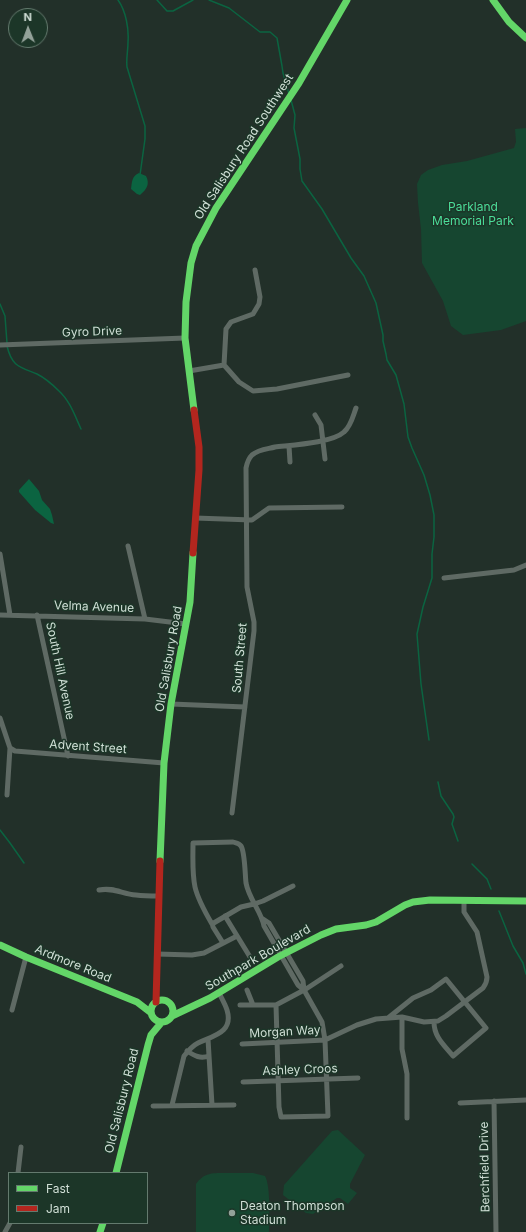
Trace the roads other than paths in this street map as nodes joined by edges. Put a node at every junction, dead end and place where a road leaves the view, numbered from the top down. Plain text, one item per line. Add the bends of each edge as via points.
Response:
1 (347, 0) edge
2 (493, 0) edge
3 (526, 38) edge
4 (255, 270) dead end
5 (185, 338) junction
6 (0, 346) edge
7 (224, 365) junction
8 (189, 371) junction
9 (348, 375) dead end
10 (356, 408) dead end
11 (315, 415) dead end
12 (323, 440) junction
13 (289, 446) junction
14 (325, 459) dead end
15 (290, 462) dead end
16 (342, 507) dead end
17 (195, 518) junction
18 (246, 521) junction
19 (128, 546) dead end
20 (0, 554) edge
21 (526, 565) edge
22 (444, 578) dead end
23 (0, 615) edge
24 (10, 615) junction
25 (38, 615) junction
26 (145, 619) junction
27 (186, 624) junction
28 (171, 704) junction
29 (245, 707) junction
30 (0, 718) edge
31 (10, 748) junction
32 (68, 756) junction
33 (164, 763) junction
34 (7, 796) dead end
35 (232, 813) dead end
36 (293, 886) dead end
37 (99, 890) dead end
38 (159, 896) junction
39 (464, 900) junction
40 (526, 901) edge
41 (254, 904) junction
42 (225, 916) junction
43 (212, 924) junction
44 (237, 936) junction
45 (223, 943) junction
46 (0, 945) edge
47 (156, 954) junction
48 (284, 954) junction
49 (26, 957) junction
50 (250, 957) dead end
51 (341, 966) dead end
52 (297, 972) junction
53 (292, 975) junction
54 (247, 990) dead end
55 (304, 990) junction
56 (219, 994) junction
57 (137, 1002) junction
58 (157, 1002) junction
59 (465, 1002) junction
60 (240, 1005) dead end
61 (253, 1005) junction
62 (276, 1005) junction
63 (172, 1006) junction
64 (188, 1008) junction
65 (12, 1010) dead end
66 (151, 1015) junction
67 (172, 1016) junction
68 (388, 1018) junction
69 (402, 1018) junction
70 (434, 1022) junction
71 (161, 1023) junction
72 (151, 1035) junction
73 (208, 1039) junction
74 (325, 1040) junction
75 (277, 1042) junction
76 (242, 1044) dead end
77 (187, 1051) junction
78 (209, 1056) junction
79 (358, 1078) dead end
80 (327, 1079) junction
81 (279, 1081) junction
82 (243, 1082) dead end
83 (526, 1100) edge
84 (460, 1102) dead end
85 (494, 1102) junction
86 (172, 1105) junction
87 (212, 1105) junction
88 (234, 1105) dead end
89 (153, 1106) dead end
90 (407, 1118) dead end
91 (21, 1147) dead end
92 (18, 1172) edge
93 (116, 1172) edge
94 (496, 1232) edge

1 - 5 main road, Old Salisbury Road Southwest via 309,67 204,229 190,269
2 - 3 main road via 509,22
4 - 7 street via 259,304 253,314 231,322 226,329
5 - 6 street, Gyro Drive
5 - 8 main road, Old Salisbury Road
7 - 8 street
7 - 9 street via 239,382 253,391 277,389
8 - 17 main road, Old Salisbury Road via 199,446
10 - 12 street via 345,431 334,438
11 - 12 street via 321,425
12 - 13 street
12 - 14 street
13 - 15 street
13 - 18 street, South Street via 264,449 249,458 246,468
16 - 18 street via 269,508 252,520
17 - 18 street
17 - 27 main road, Old Salisbury Road via 190,602
18 - 29 street, South Street via 247,587 254,631
19 - 26 street
20 - 24 street
21 - 22 street via 514,570
23 - 24 street, Velma Avenue
24 - 25 street, Velma Avenue
25 - 26 street, Velma Avenue
25 - 32 street, South Hill Avenue
26 - 27 street, Velma Avenue
27 - 28 main road, Old Salisbury Road
28 - 29 street
28 - 33 main road, Old Salisbury Road
29 - 35 street, South Street
30 - 31 street
31 - 32 street, Advent Street via 15,751
31 - 34 street
32 - 33 street, Advent Street
33 - 38 main road, Old Salisbury Road
36 - 41 street
37 - 38 street via 107,888 127,894
38 - 47 main road, Old Salisbury Road
39 - 40 main road, Southpark Boulevard
39 - 48 main road, Southpark Boulevard via 414,902 376,922 321,935
39 - 59 street via 464,912 477,932 487,977 483,988
41 - 42 street via 241,907
41 - 43 street via 247,886 240,845 232,842 193,843 195,887
41 - 48 street via 264,926
42 - 43 street
42 - 44 street
43 - 45 street
44 - 45 street
44 - 50 street
45 - 47 street via 204,953 192,955
46 - 49 main road, Ardmore Road
47 - 58 main road, Old Salisbury Road
48 - 52 street
48 - 53 street
48 - 56 main road, Southpark Boulevard
49 - 57 main road, Ardmore Road
49 - 65 street
51 - 55 street
52 - 53 street
52 - 55 street via 303,981
53 - 55 street
54 - 61 street
55 - 62 street
55 - 74 street via 322,1022
56 - 64 main road, Southpark Boulevard
56 - 73 street via 227,1008 228,1019 225,1029
57 - 58 main road, Ardmore Road
57 - 66 main road, Ardmore Road
58 - 63 main road via 170,1003
58 - 66 main road, Old Salisbury Road
59 - 68 street via 446,979 431,990 413,998
59 - 70 street
59 - 70 street via 486,1028 453,1056 436,1035
60 - 61 street
61 - 62 street
62 - 75 street
63 - 64 main road
63 - 67 main road
64 - 67 main road, Southpark Boulevard
66 - 71 main road via 154,1020
66 - 72 main road, Old Salisbury Road
67 - 71 main road, Old Salisbury Road via 168,1021
68 - 69 street, Morgan Way
68 - 74 street, Morgan Way via 366,1021
69 - 70 street, Morgan Way
69 - 90 street via 402,1049 407,1074
71 - 72 main road, Old Salisbury Road
72 - 93 main road, Old Salisbury Road
73 - 77 street
73 - 78 street
74 - 75 street, Morgan Way
74 - 80 street
75 - 76 street, Morgan Way
75 - 81 street
77 - 78 street via 198,1058
77 - 86 street
78 - 87 street
79 - 80 street, Ashley Croos
80 - 81 street, Ashley Croos
80 - 81 street via 328,1116 281,1118
81 - 82 street, Ashley Croos
83 - 85 street
84 - 85 street
85 - 94 street, Berchfield Drive
86 - 87 street
86 - 89 street
87 - 88 street
91 - 92 street

